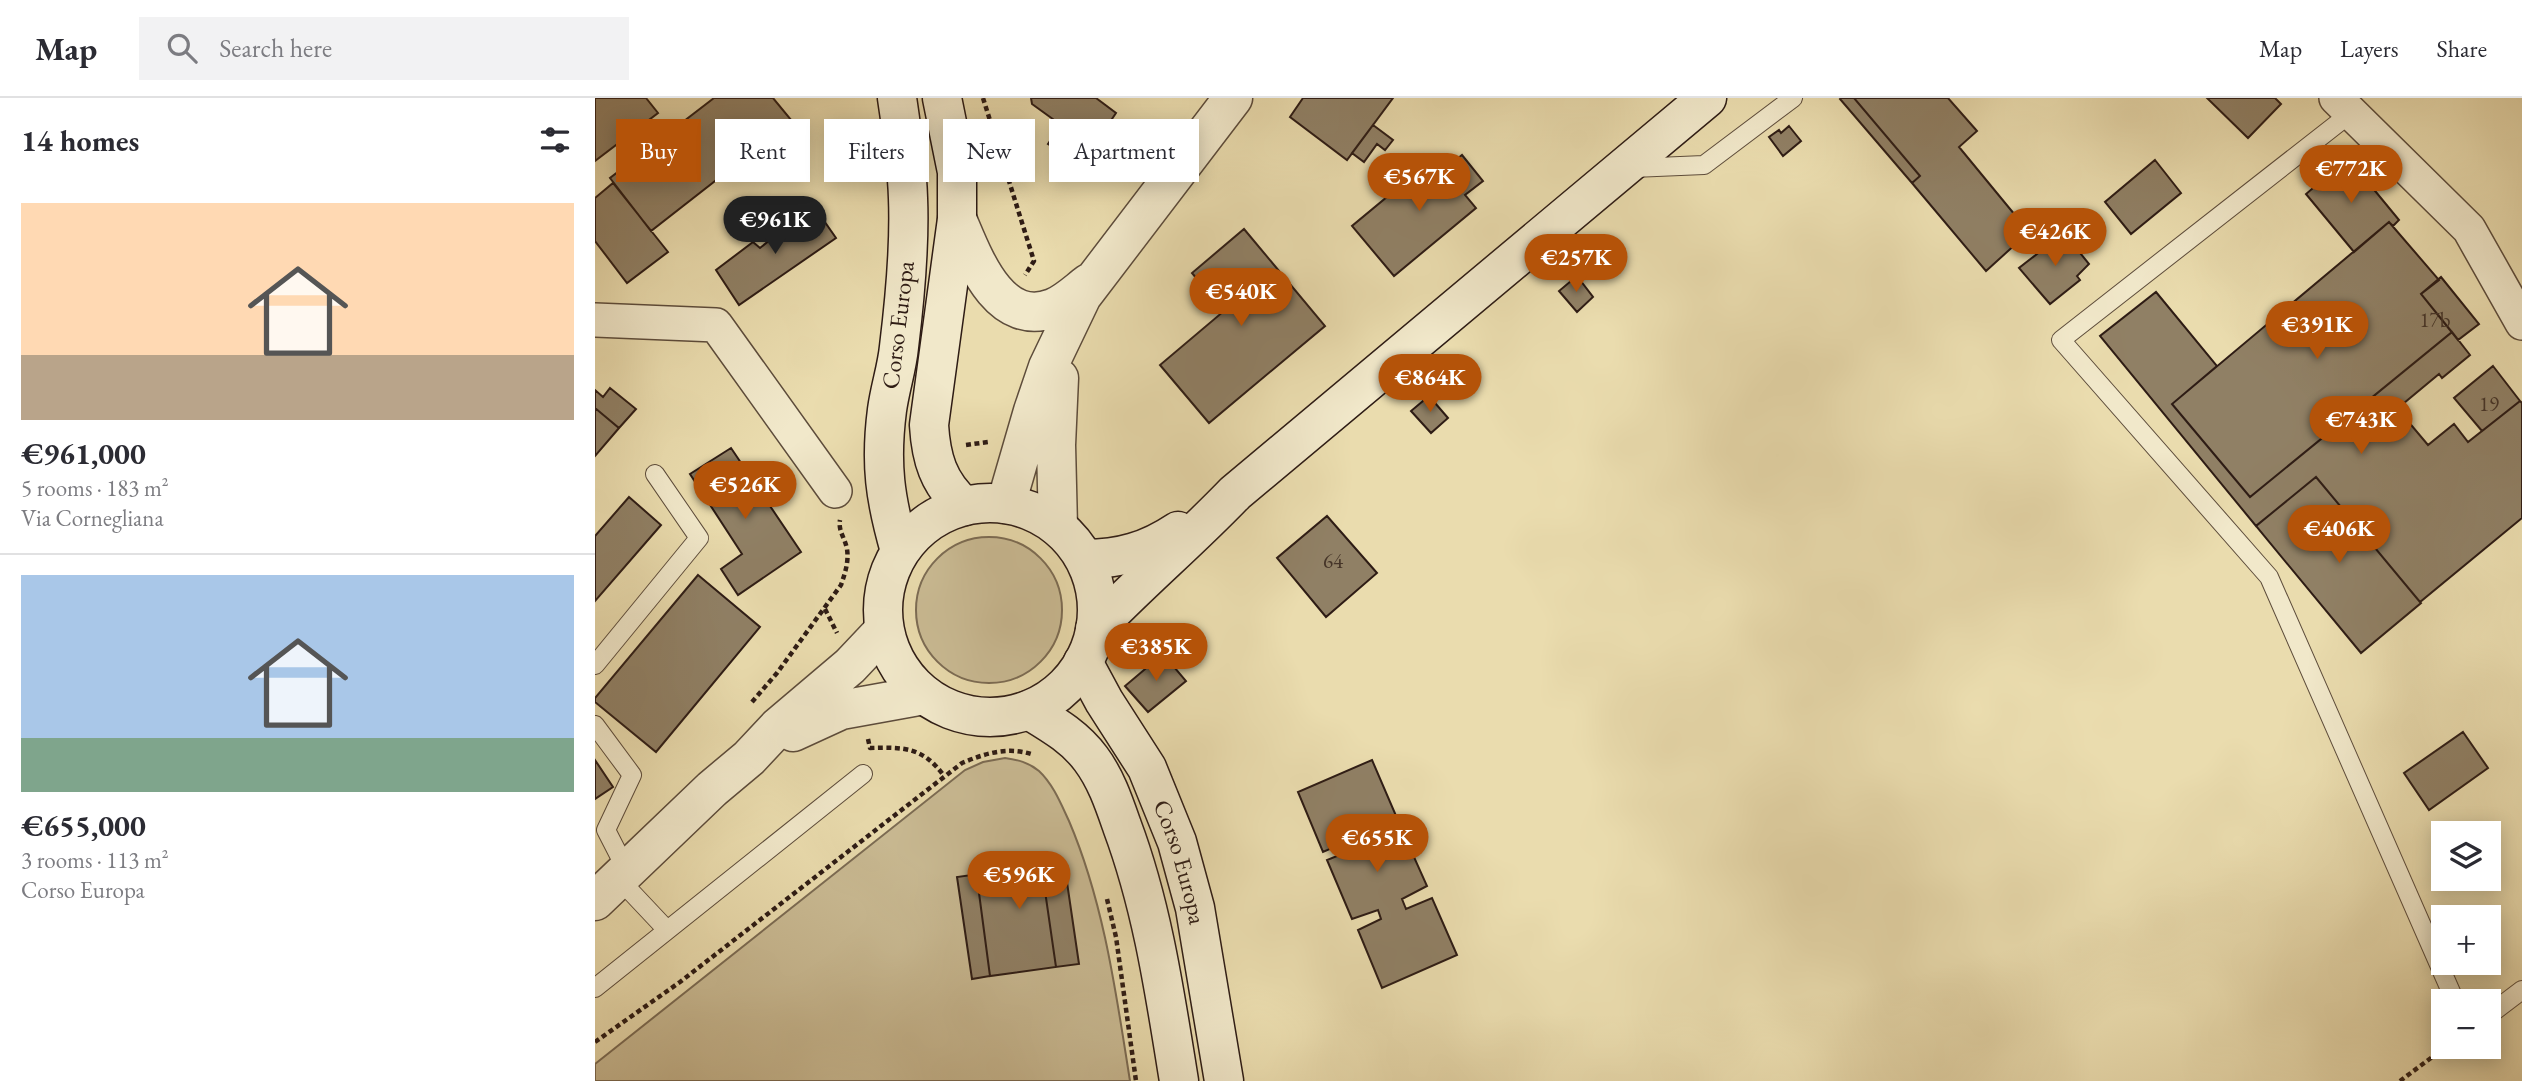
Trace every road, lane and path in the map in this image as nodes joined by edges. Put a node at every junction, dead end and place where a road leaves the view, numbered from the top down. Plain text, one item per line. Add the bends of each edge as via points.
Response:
1 (897, 98) edge
2 (942, 98) edge
3 (983, 98) edge
4 (1233, 98) edge
5 (1707, 98) edge
6 (1793, 98) edge
7 (2343, 105) edge
8 (1623, 168) junction
9 (957, 219) junction
10 (1090, 282) junction
11 (1018, 284) dead end
12 (595, 320) edge
13 (2522, 323) edge
14 (1062, 337) junction
15 (996, 441) dead end
16 (958, 445) dead end
17 (655, 474) dead end
18 (1235, 494) junction
19 (838, 503) joint
20 (1006, 504) junction
21 (964, 506) junction
22 (1058, 527) junction
23 (900, 551) junction
24 (1084, 559) junction
25 (825, 609) dead end
26 (884, 630) junction
27 (1089, 646) junction
28 (595, 664) edge
29 (923, 695) junction
30 (1029, 710) junction
31 (595, 724) edge
32 (866, 728) dead end
33 (749, 758) junction
34 (1045, 759) dead end
35 (863, 774) dead end
36 (944, 776) junction
37 (614, 884) edge
38 (1104, 888) dead end
39 (667, 930) junction
40 (595, 988) edge
41 (2450, 989) edge
42 (2522, 990) edge
43 (2501, 1006) edge
44 (595, 1042) edge
45 (2431, 1058) edge
46 (1136, 1081) edge
47 (1179, 1081) edge
48 (1224, 1081) edge
49 (2400, 1081) edge

1 - 23 main road, Corso Europa via 908,199 908,250 883,457 886,500
2 - 9 main road, Corso Europa via 957,172
3 - 11 path via 1034,261
4 - 10 main road
5 - 8 main road
6 - 8 lane via 1704,165
7 - 13 street via 2469,229
7 - 41 lane via 2061,340 2269,577
8 - 18 main road
9 - 10 main road, Corso Europa via 980,272 1004,300 1020,308 1052,308
9 - 21 main road, Corso Europa via 929,425 935,467
10 - 14 main road
12 - 19 street via 716,325
14 - 20 main road via 1033,411
14 - 22 main road via 1056,408
15 - 16 path
17 - 28 lane via 699,538
18 - 24 main road via 1158,545 1117,557
18 - 27 main road via 1144,580
19 - 25 path via 847,569
20 - 21 main road
20 - 22 main road via 1034,512
21 - 23 main road via 939,515
22 - 24 main road
23 - 26 main road via 882,602
24 - 27 main road via 1097,605
26 - 29 main road via 905,677
26 - 33 main road
27 - 30 main road via 1069,682
27 - 48 main road, Corso Europa via 1104,701 1147,768 1177,842 1195,908
29 - 30 main road via 956,712 993,718
29 - 33 main road via 841,709
30 - 47 main road, Corso Europa via 1071,737 1102,775 1112,798 1148,906
31 - 37 lane via 632,775 606,830
32 - 36 path via 870,748 894,747 923,754
33 - 37 main road
34 - 36 path via 1007,750 963,762
35 - 39 lane
36 - 44 path via 680,982
37 - 39 lane
38 - 46 path via 1116,937
39 - 40 lane
42 - 43 lane
45 - 49 path

